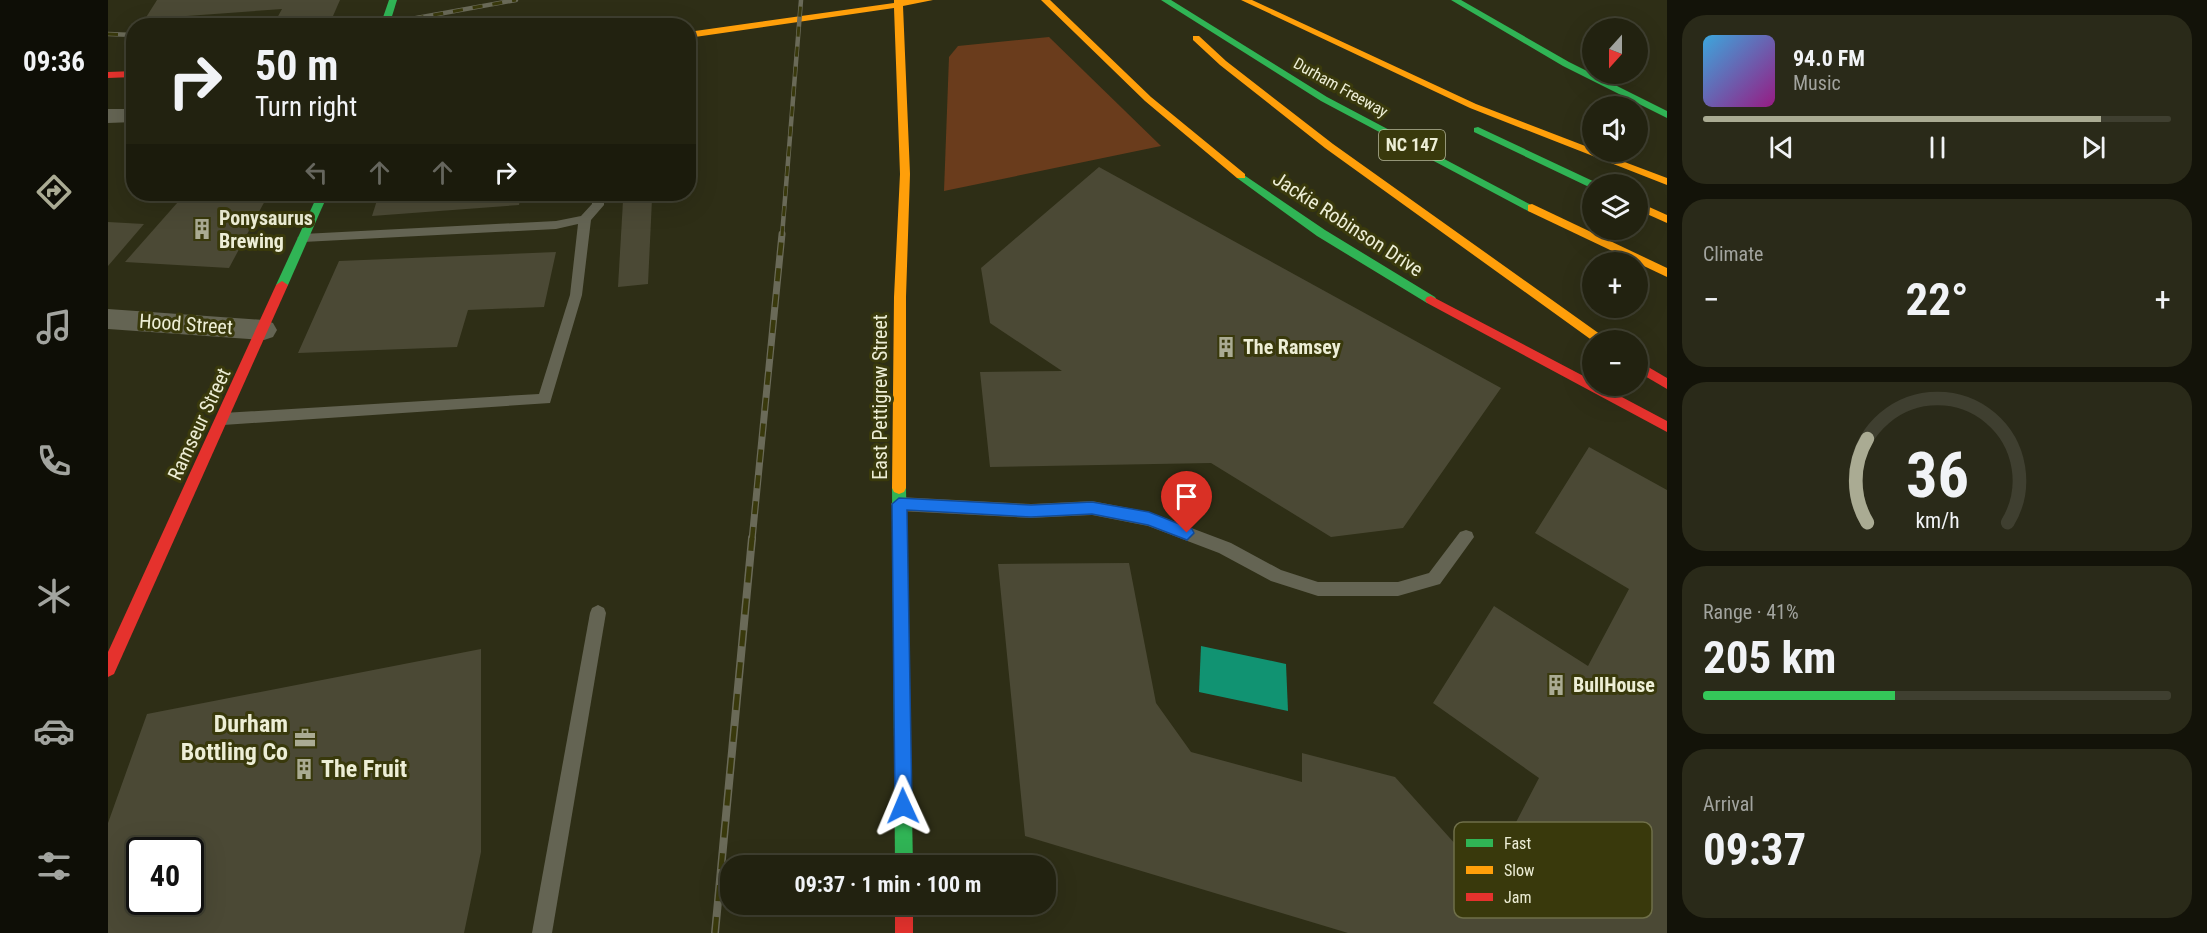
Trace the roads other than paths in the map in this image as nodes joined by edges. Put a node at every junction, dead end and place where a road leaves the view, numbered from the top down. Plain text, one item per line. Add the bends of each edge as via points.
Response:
1 (393, 0) edge
2 (929, 0) edge
3 (1045, 0) edge
4 (1155, 0) edge
5 (1165, 0) edge
6 (1244, 0) edge
7 (1455, 0) edge
8 (898, 2) edge
9 (387, 18) edge
10 (696, 34) edge
11 (126, 74) edge
12 (108, 75) edge
13 (1391, 84) dead end
14 (126, 115) edge
15 (1667, 115) edge
16 (108, 116) edge
17 (1463, 122) dead end
18 (1582, 180) edge
19 (1667, 182) edge
20 (320, 201) edge
21 (598, 201) edge
22 (1648, 210) edge
23 (585, 219) junction
24 (1667, 219) edge
25 (303, 238) junction
26 (1667, 273) edge
27 (108, 319) edge
28 (264, 330) junction
29 (1586, 330) edge
30 (1648, 372) edge
31 (1667, 384) edge
32 (223, 419) junction
33 (1667, 427) edge
34 (899, 504) junction
35 (1466, 537) dead end
36 (598, 613) dead end
37 (108, 669) edge
38 (904, 855) edge
39 (904, 915) edge
40 (542, 933) edge
41 (904, 933) edge

1 - 9 main road
2 - 8 main road
3 - 33 main road, Jackie Robinson Drive via 1148,99 1235,172 1321,233 1451,312
4 - 29 main road via 1222,63 1329,146
5 - 26 main road, Durham Freeway / NC 147 via 1277,71 1388,132 1545,215
6 - 13 main road, Durham Freeway
6 - 19 main road via 1300,22 1502,118
7 - 15 main road via 1566,64
8 - 10 main road
8 - 34 main road, East Pettigrew Street via 905,174
11 - 12 main road
14 - 16 street
17 - 18 main road, NC 147
20 - 25 main road, Ramseur Street
21 - 23 lane
22 - 24 main road
23 - 25 lane via 556,225
23 - 32 lane via 576,295 545,399
25 - 28 main road, Ramseur Street
27 - 28 street, Hood Street
28 - 32 main road, Ramseur Street
30 - 31 main road
32 - 37 main road, Ramseur Street
34 - 35 lane via 1031,511 1092,508 1149,519 1225,548 1277,576 1318,589 1398,589 1434,579
34 - 38 main road, East Pettigrew Street
36 - 40 lane
39 - 41 main road

